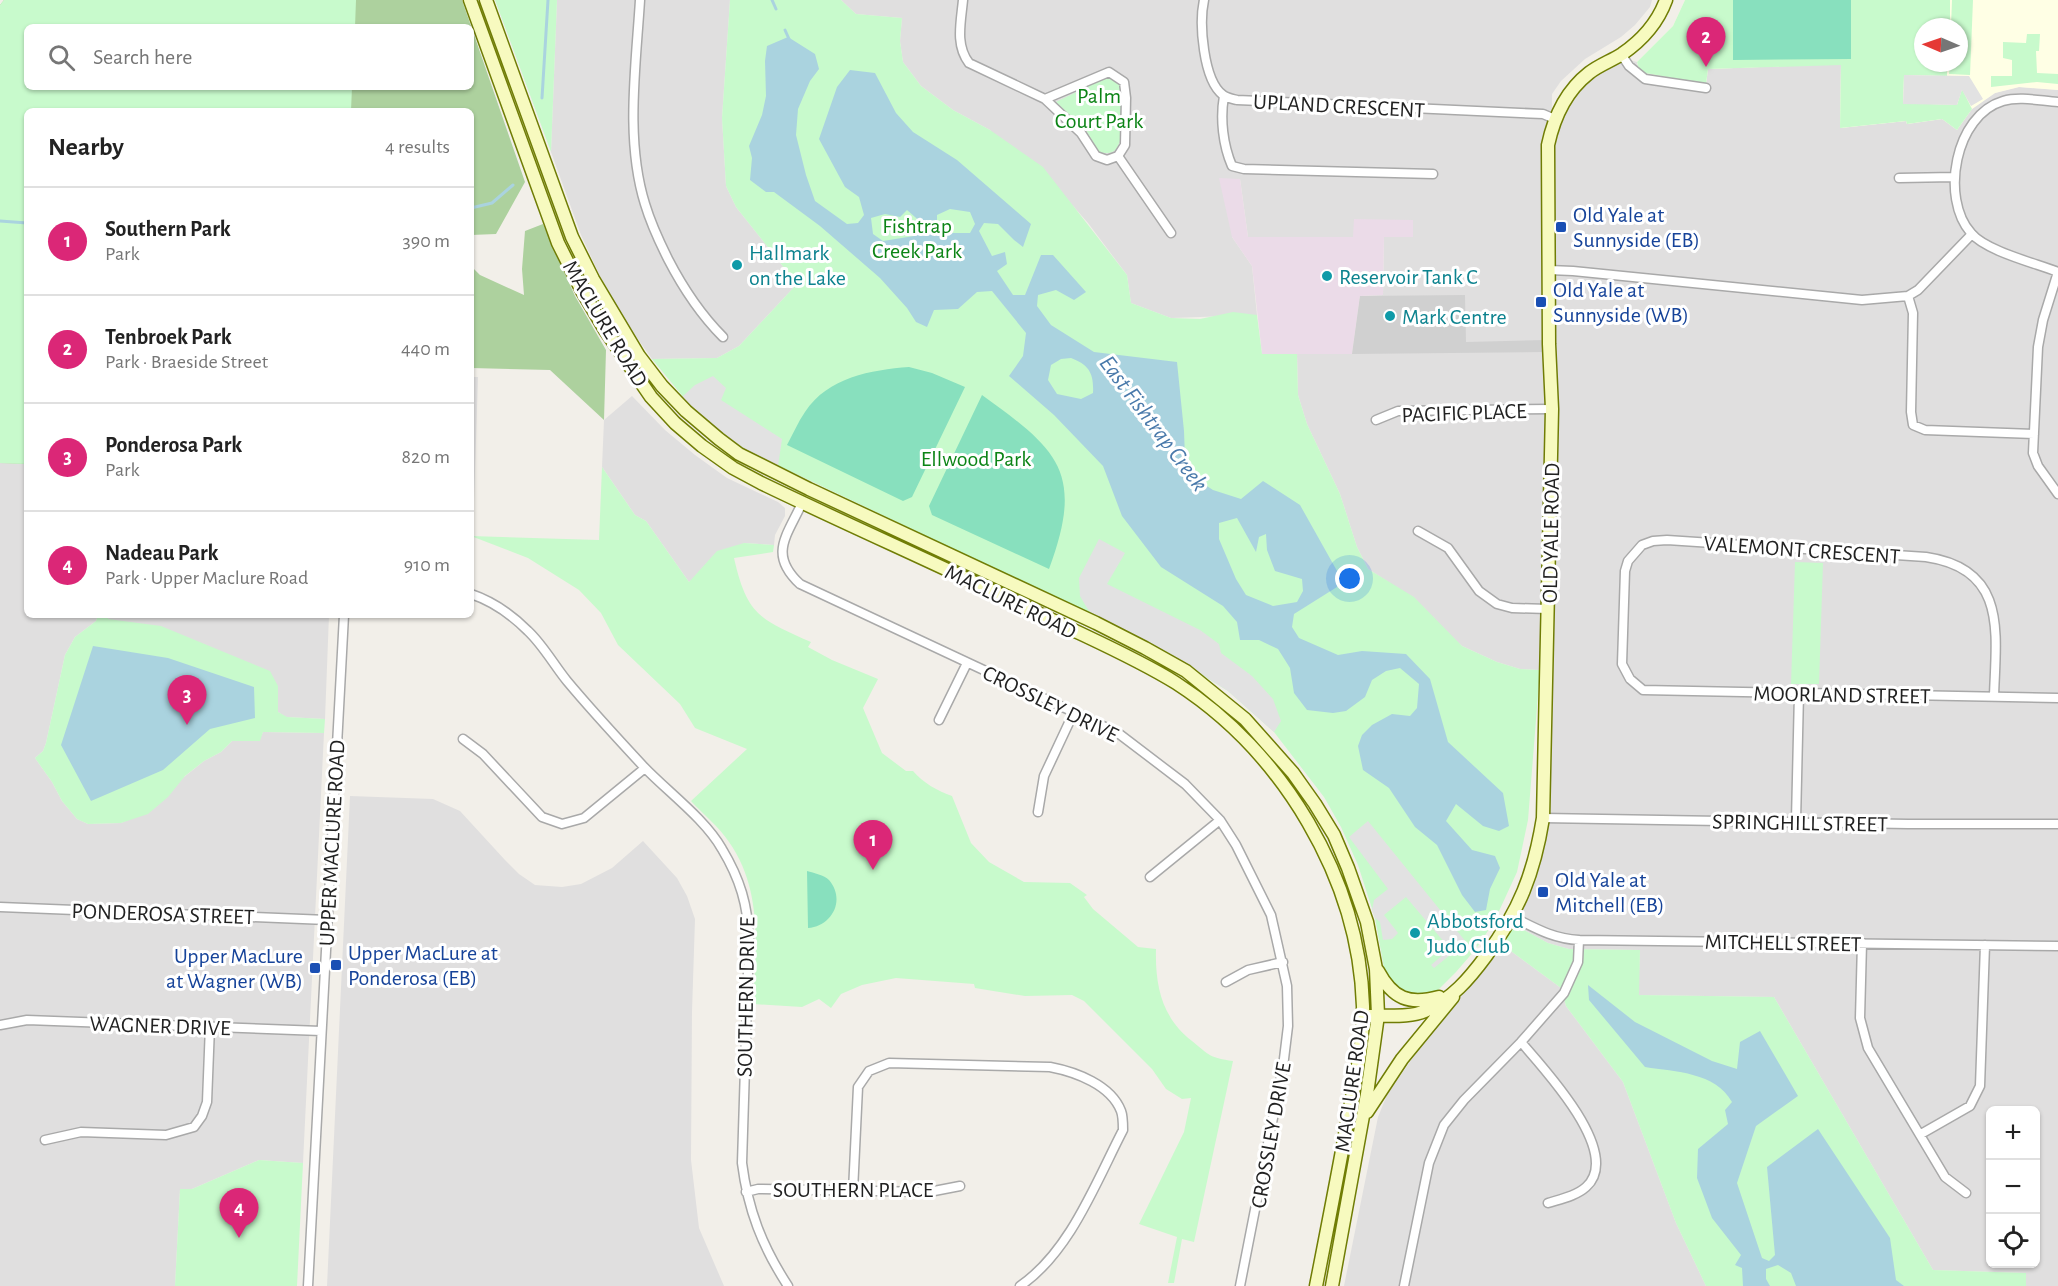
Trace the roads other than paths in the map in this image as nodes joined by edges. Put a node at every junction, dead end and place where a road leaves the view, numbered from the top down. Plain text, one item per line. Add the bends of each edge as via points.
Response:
1 (470, 0) edge
2 (486, 0) edge
3 (640, 0) edge
4 (963, 0) edge
5 (1204, 0) edge
6 (1666, 0) edge
7 (1622, 54) junction
8 (1706, 88) dead end
9 (1224, 96) junction
10 (1045, 99) junction
11 (2058, 102) edge
12 (1555, 118) junction
13 (1118, 156) junction
14 (1433, 174) dead end
15 (1954, 177) junction
16 (1899, 178) dead end
17 (1171, 233) dead end
18 (1972, 234) junction
19 (1549, 270) junction
20 (2058, 272) edge
21 (1908, 296) junction
22 (723, 337) dead end
23 (1552, 410) junction
24 (1376, 420) dead end
25 (2034, 434) junction
26 (2058, 494) edge
27 (802, 503) junction
28 (873, 519) junction
29 (1418, 531) dead end
30 (474, 595) edge
31 (1548, 609) junction
32 (344, 618) edge
33 (967, 663) junction
34 (1630, 679) joint
35 (1799, 693) junction
36 (1994, 696) junction
37 (2058, 698) edge
38 (1074, 712) junction
39 (939, 720) dead end
40 (463, 739) dead end
41 (645, 768) junction
42 (1038, 812) dead end
43 (1543, 818) junction
44 (1220, 819) junction
45 (1797, 821) junction
46 (2058, 824) edge
47 (1150, 877) dead end
48 (0, 907) edge
49 (1513, 916) junction
50 (327, 920) junction
51 (1580, 940) junction
52 (1862, 943) junction
53 (1985, 945) junction
54 (2058, 946) edge
55 (1283, 962) junction
56 (1376, 969) junction
57 (1226, 982) dead end
58 (1458, 991) junction
59 (1378, 1015) junction
60 (1363, 1016) junction
61 (0, 1024) edge
62 (210, 1026) junction
63 (321, 1031) junction
64 (1521, 1042) junction
65 (1362, 1119) junction
66 (1921, 1134) junction
67 (45, 1140) dead end
68 (960, 1186) dead end
69 (853, 1191) junction
70 (746, 1192) junction
71 (1966, 1193) dead end
72 (1548, 1203) dead end
73 (308, 1286) edge
74 (788, 1286) edge
75 (1020, 1286) edge
76 (1240, 1286) edge
77 (1316, 1286) edge
78 (1332, 1286) edge
79 (1404, 1286) edge

1 - 27 main road, MACLURE ROAD via 558,243 615,345 651,397 702,446 733,468
2 - 28 main road, MACLURE ROAD via 572,237 613,314 662,386 732,449
3 - 22 street via 634,126 644,202 678,278 705,320
4 - 10 street via 960,42 969,63
5 - 9 street, UPLAND CRESCENT via 1203,40 1208,68 1214,85
6 - 7 main road, OLD YALE ROAD via 1650,28
7 - 8 street via 1645,79
7 - 12 main road, OLD YALE ROAD via 1581,81
9 - 12 street, UPLAND CRESCENT via 1237,100 1543,114
9 - 14 street via 1224,138 1232,166
10 - 13 street via 1081,133 1096,156 1107,160
10 - 13 street via 1109,72 1124,81 1125,146
11 - 15 street via 2018,99 1983,111 1971,124
12 - 19 main road, OLD YALE ROAD via 1547,159
13 - 17 street
15 - 16 street
15 - 18 street via 1957,207
18 - 20 street via 1985,245
18 - 21 street via 1929,280
19 - 21 street via 1847,299
19 - 23 main road, OLD YALE ROAD
20 - 25 street via 2038,347
21 - 25 street via 1913,313 1912,424 1925,430
23 - 24 street, PACIFIC PLACE via 1398,411
23 - 31 main road, OLD YALE ROAD
25 - 26 street via 2038,466
27 - 28 main road via 815,500 855,519
27 - 33 street, CROSSLEY DRIVE via 784,542 787,572 800,584
27 - 60 main road, MACLURE ROAD via 1142,663 1219,715 1254,749 1303,813 1334,876 1346,903 1354,938
28 - 56 main road, MACLURE ROAD via 1145,648 1186,671 1230,705 1293,773 1334,836 1367,922
29 - 31 street via 1448,548 1479,591 1497,604
30 - 41 street, SOUTHERN DRIVE via 530,632 567,681
31 - 43 main road, OLD YALE ROAD
32 - 50 street, UPPER MACLURE ROAD
33 - 38 street, CROSSLEY DRIVE
33 - 39 street
34 - 35 street, MOORLAND STREET via 1652,692
34 - 36 street, VALEMONT CRESCENT via 1621,655 1625,571 1642,545 1667,540 1926,557 1954,563 1968,571 1989,597 1996,634
35 - 36 street, MOORLAND STREET
35 - 45 street
36 - 37 street, MOORLAND STREET
38 - 42 street via 1044,776
38 - 44 street, CROSSLEY DRIVE via 1118,733 1185,784
40 - 41 street via 483,754 542,818 562,824 584,818
41 - 70 street, SOUTHERN DRIVE via 722,847 739,881 748,913 742,1134
43 - 45 street, SPRINGHILL STREET
43 - 49 main road, OLD YALE ROAD via 1532,870
44 - 47 street
44 - 55 street, CROSSLEY DRIVE via 1271,915
45 - 46 street, SPRINGHILL STREET
48 - 50 street, PONDEROSA STREET
49 - 51 street, MITCHELL STREET via 1550,935
49 - 58 main road, OLD YALE ROAD
50 - 63 street, UPPER MACLURE ROAD
51 - 52 street, MITCHELL STREET
51 - 64 street via 1578,962 1568,987
52 - 53 street, MITCHELL STREET
52 - 66 street via 1860,1018 1868,1048
53 - 54 street, MITCHELL STREET
53 - 66 street via 1980,1086 1970,1106
55 - 57 street via 1248,970
55 - 76 street, CROSSLEY DRIVE via 1288,1026 1283,1067
56 - 58 main road via 1387,987 1402,998 1424,1001
56 - 59 main road, MACLURE ROAD
58 - 59 main road, OLD YALE ROAD via 1424,1011
58 - 65 main road via 1402,1059
59 - 60 main road, OLD YALE ROAD
59 - 65 main road, MACLURE ROAD
60 - 77 main road, MACLURE ROAD
61 - 62 street, WAGNER DRIVE via 27,1020
62 - 63 street, WAGNER DRIVE
62 - 67 street via 207,1102 194,1127 166,1135 81,1132
63 - 73 street, UPPER MACLURE ROAD
64 - 72 street via 1568,1099 1594,1150 1596,1166 1586,1187
64 - 79 street via 1444,1125 1429,1163
65 - 78 main road, MACLURE ROAD
66 - 71 street via 1945,1177
68 - 69 street, SOUTHERN PLACE via 929,1192
69 - 70 street, SOUTHERN PLACE
69 - 75 street via 858,1087 869,1071 890,1063 1050,1067 1080,1076 1112,1095 1122,1112 1123,1130 1073,1228 1035,1276
70 - 74 street, SOUTHERN DRIVE via 758,1231

